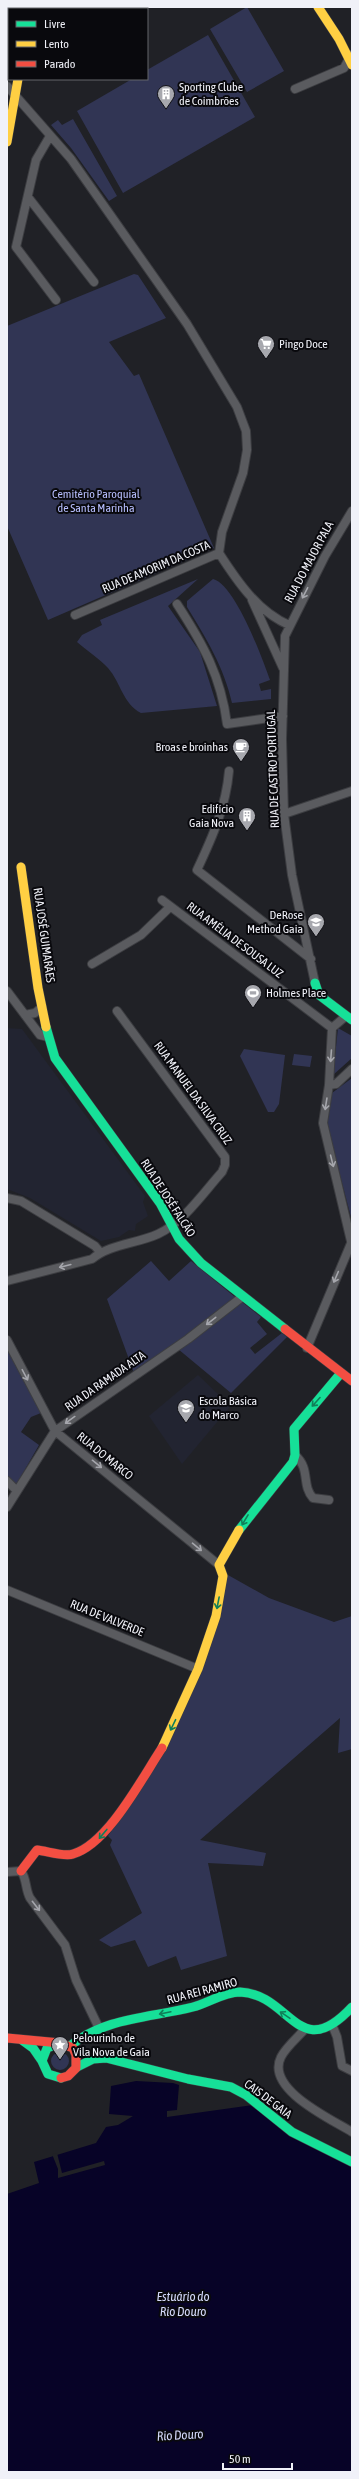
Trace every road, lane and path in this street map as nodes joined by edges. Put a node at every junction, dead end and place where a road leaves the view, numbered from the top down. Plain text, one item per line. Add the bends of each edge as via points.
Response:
1 (318, 7) edge
2 (351, 59) edge
3 (18, 80) edge
4 (7, 86) edge
5 (294, 89) dead end
6 (15, 95) junction
7 (50, 136) junction
8 (7, 142) edge
9 (28, 197) junction
10 (94, 282) dead end
11 (56, 300) dead end
12 (352, 511) edge
13 (220, 553) junction
14 (250, 596) junction
15 (177, 604) dead end
16 (75, 615) dead end
17 (289, 626) junction
18 (285, 636) junction
19 (268, 637) junction
20 (284, 669) junction
21 (283, 716) junction
22 (229, 771) dead end
23 (352, 791) edge
24 (284, 814) junction
25 (22, 867) dead end
26 (162, 900) dead end
27 (170, 907) junction
28 (312, 960) junction
29 (92, 964) dead end
30 (316, 983) joint
31 (7, 991) edge
32 (42, 1007) junction
33 (117, 1011) dead end
34 (25, 1015) junction
35 (349, 1018) edge
36 (332, 1028) junction
37 (48, 1037) junction
38 (352, 1069) edge
39 (328, 1085) junction
40 (7, 1198) edge
41 (171, 1225) junction
42 (352, 1241) edge
43 (100, 1252) junction
44 (7, 1281) edge
45 (242, 1297) junction
46 (7, 1340) edge
47 (307, 1348) junction
48 (341, 1373) junction
49 (352, 1380) edge
50 (55, 1431) junction
51 (295, 1455) junction
52 (7, 1481) edge
53 (16, 1490) junction
54 (329, 1500) dead end
55 (7, 1507) edge
56 (219, 1565) junction
57 (7, 1590) edge
58 (198, 1669) junction
59 (21, 1871) junction
60 (7, 1872) edge
61 (352, 2007) edge
62 (98, 2026) junction
63 (333, 2027) junction
64 (306, 2029) junction
65 (7, 2038) edge
66 (22, 2040) junction
67 (60, 2043) junction
68 (70, 2046) junction
69 (77, 2053) junction
70 (93, 2059) junction
71 (42, 2061) junction
72 (77, 2067) junction
73 (352, 2071) edge
74 (352, 2132) edge
75 (352, 2162) edge

1 - 2 street
2 - 5 street via 344,68
3 - 6 street
4 - 6 street
6 - 7 street
6 - 8 street
7 - 9 street via 36,160
7 - 13 street via 72,159 187,324 237,407 246,431 248,450 243,473 222,532
9 - 10 street
9 - 11 street via 16,246
12 -> 17 street, RUA DO MAJOR PALA via 325,556
13 - 14 street, RUA DE AMORIM DA COSTA
13 - 16 street, RUA DE AMORIM DA COSTA
14 - 17 street, RUA DE AMORIM DA COSTA via 275,619
14 - 19 street, RUA DE AMORIM DA COSTA
15 - 21 street via 205,648 216,671 228,724
17 - 18 street, RUA DE CASTRO PORTUGAL
18 - 19 street via 276,639
18 - 20 street, RUA DE CASTRO PORTUGAL
19 - 20 street, RUA DE AMORIM DA COSTA
20 - 21 street, RUA DE CASTRO PORTUGAL
21 - 24 street, RUA DE CASTRO PORTUGAL
22 - 28 street via 228,790 222,811 197,870
23 - 24 street
24 - 28 street, RUA DE CASTRO PORTUGAL via 292,875
25 - 32 street, RUA JOSÉ GUIMARÃES
26 - 27 street, RUA AMÉLIA DE SOUSA LUZ
27 - 29 street via 141,936
27 - 36 street, RUA AMÉLIA DE SOUSA LUZ
28 - 30 street, RUA DE CASTRO PORTUGAL
30 - 35 street via 319,995
31 - 34 street
32 - 34 street via 35,1014
32 - 37 street, RUA JOSÉ GUIMARÃES
33 - 41 street, RUA MANUEL DA SILVA CRUZ via 225,1157 222,1172 184,1215
34 - 37 street via 40,1035
35 - 36 street
36 -> 39 street
37 - 41 street, RUA DE JOSÉ FALCÃO via 55,1058 160,1203
38 - 39 street via 336,1084
39 -> 42 street via 323,1123
40 - 43 street via 21,1201 95,1246
41 - 43 street, RUA MANUEL DA SILVA CRUZ via 158,1234
41 - 45 street, RUA DE JOSÉ FALCÃO via 179,1239 201,1263
42 -> 47 street
43 -> 44 street, RUA MANUEL DA SILVA CRUZ via 92,1259
45 - 47 street, RUA DE JOSÉ FALCÃO
45 -> 50 street, RUA DA RAMADA ALTA via 188,1339
46 -> 50 street, RUA DO MARCO
47 - 48 street, RUA DE JOSÉ FALCÃO
48 - 49 street, RUA DE JOSÉ FALCÃO
48 -> 51 street via 294,1428
50 - 53 street, RUA DA RAMADA ALTA
50 -> 56 street, RUA DO MARCO
51 - 54 street via 304,1464 308,1493 312,1498
51 -> 56 street via 293,1462 246,1516
52 - 53 street
53 - 55 street, RUA DA RAMADA ALTA
56 -> 58 street via 223,1576 216,1616
57 - 58 street, RUA DE VALVERDE
58 -> 59 street via 162,1748 104,1835 89,1847 72,1855 37,1850
59 - 60 street
59 -> 62 street via 30,1898 65,1945 76,1980
61 - 63 street
64 -> 62 street, RUA REI RAMIRO via 257,1996 245,1992 230,1993 193,2007
62 - 68 street, RUA REI RAMIRO
63 - 64 street via 321,2031
63 - 73 street via 342,2066
64 - 74 street via 281,2057 284,2086 308,2106
65 - 66 street
66 - 67 street
66 - 71 street via 33,2048
67 - 68 street
67 - 71 street via 47,2048
68 - 69 street
69 - 70 street, CAIS DE GAIA
69 - 72 street
70 - 72 street, CAIS DE GAIA
70 - 75 street, CAIS DE GAIA via 124,2061 188,2079 227,2085 246,2095 292,2132
71 - 72 street via 44,2068 54,2078 68,2077

